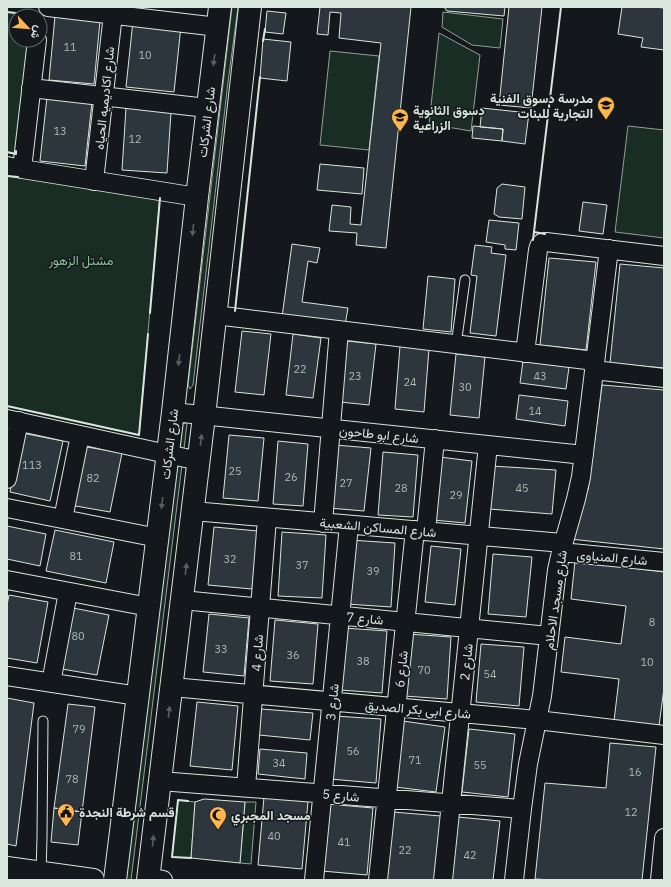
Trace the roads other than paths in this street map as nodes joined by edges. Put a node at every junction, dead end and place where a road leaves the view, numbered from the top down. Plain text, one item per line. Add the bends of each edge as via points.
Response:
1 (48, 7) edge
2 (250, 7) edge
3 (113, 14) junction
4 (219, 17) edge
5 (36, 48) edge
6 (31, 88) junction
7 (104, 97) junction
8 (207, 108) junction
9 (14, 168) edge
10 (94, 181) junction
11 (197, 197) junction
12 (609, 249) junction
13 (664, 256) edge
14 (465, 280) dead end
15 (215, 315) junction
16 (338, 330) junction
17 (456, 345) junction
18 (525, 353) junction
19 (595, 366) junction
20 (664, 378) edge
21 (173, 412) junction
22 (204, 416) junction
23 (13, 420) edge
24 (330, 429) junction
25 (80, 435) junction
26 (435, 439) junction
27 (488, 445) junction
28 (168, 454) junction
29 (584, 455) junction
30 (198, 461) junction
31 (7, 479) edge
32 (7, 508) edge
33 (193, 511) junction
34 (267, 518) junction
35 (63, 519) junction
36 (323, 522) junction
37 (349, 525) junction
38 (420, 531) junction
39 (479, 536) junction
40 (158, 538) junction
41 (562, 548) junction
42 (664, 562) edge
43 (7, 580) edge
44 (68, 592) junction
45 (182, 600) junction
46 (149, 607) junction
47 (260, 608) junction
48 (340, 616) junction
49 (405, 622) junction
50 (469, 628) junction
51 (549, 636) junction
52 (7, 676) edge
53 (51, 683) junction
54 (172, 687) junction
55 (253, 695) junction
56 (138, 696) junction
57 (332, 702) junction
58 (397, 707) junction
59 (461, 713) junction
60 (537, 720) junction
61 (43, 721) dead end
62 (664, 735) edge
63 (160, 780) junction
64 (246, 787) junction
65 (323, 793) junction
66 (387, 798) junction
67 (452, 803) junction
68 (522, 809) junction
69 (664, 838) edge
70 (7, 868) edge
71 (41, 872) junction
72 (93, 880) edge
73 (115, 880) edge
74 (153, 880) edge
75 (314, 880) edge
76 (378, 880) edge
77 (444, 880) edge
78 (514, 880) edge
79 (660, 880) edge

1 - 3 street
2 - 15 main road
3 - 4 street
3 - 7 street, شارع اكاديميه الحياه
4 -> 8 main road, شارع الشركات
5 - 6 street
6 - 7 street
6 - 9 street
7 - 8 street
7 - 10 street, شارع اكاديميه الحياه
8 - 11 main road, شارع الشركات
9 - 10 street
10 - 11 street
11 -> 21 main road, شارع الشركات
12 - 13 street
12 - 18 street via 540,243
12 - 19 street, شارع مسجد الاحلام
14 - 17 lane
15 - 16 street
15 - 22 main road
16 - 17 street
16 - 24 street
17 - 18 street
18 - 19 street
19 - 20 street
19 - 29 street, شارع مسجد الاحلام
21 - 22 street, شارع ابو طاحون
21 - 28 main road, شارع الشركات
22 - 24 street, شارع ابو طاحون
30 -> 22 main road
23 - 25 street
23 - 31 street
24 - 26 street, شارع ابو طاحون
24 - 36 street
25 - 28 street
25 - 35 street
26 - 27 street, شارع ابو طاحون
26 - 38 street, شارع 6
27 - 29 street, شارع ابو طاحون
27 - 39 street, شارع 2
28 - 30 street
28 -> 40 main road, شارع الشركات
29 - 41 street, شارع مسجد الاحلام via 576,499
30 - 33 main road
32 - 35 street
33 - 34 street, شارع المساكن الشعبية
45 -> 33 main road
34 - 36 street, شارع المساكن الشعبية
34 - 47 street, شارع 4
35 - 40 street
36 - 37 street, شارع المساكن الشعبية
37 - 38 street, شارع المساكن الشعبية
37 - 48 street, شارع 3
38 - 39 street, شارع المساكن الشعبية
38 - 49 street, شارع 6
39 - 41 street, شارع المساكن الشعبية
39 - 50 street, شارع 2
40 - 46 main road, شارع الشركات
41 - 42 street, شارع المنياوى
41 - 51 street, شارع مسجد الاحلام
43 - 44 street
44 - 46 street
44 - 53 street
45 - 47 street, شارع 7
45 - 54 main road
46 - 56 main road, شارع الشركات
47 - 48 street, شارع 7
47 - 55 street, شارع 4
48 - 49 street, شارع 7
48 - 57 street, شارع 3
49 - 50 street, شارع 7
49 - 58 street, شارع 6
50 - 51 street, شارع 7
50 - 59 street, شارع 2
51 - 60 street, شارع مسجد الاحلام
52 - 53 street
53 - 56 street
54 - 55 street, شارع ابى بكر الصديق
63 -> 54 main road
55 - 57 street, شارع ابى بكر الصديق
55 - 64 street, شارع 4
56 - 73 main road, شارع الشركات
57 - 58 street, شارع ابى بكر الصديق
57 - 65 street, شارع 3
58 - 59 street, شارع ابى بكر الصديق
58 - 66 street, شارع 6
59 - 60 street, شارع ابى بكر الصديق
59 - 67 street, شارع 2
60 - 62 street, شارع ابى بكر الصديق
60 - 68 street, شارع مسجد الاحلام
61 - 71 lane
63 - 64 street, شارع 5
74 -> 63 main road
64 - 65 street, شارع 5
65 - 66 street, شارع 5
65 - 75 street, شارع 3
66 - 67 street, شارع 5
66 - 76 street, شارع 6
67 - 68 street, شارع 5
67 - 77 street, شارع 2
68 - 78 street, شارع مسجد الاحلام
69 - 79 street
70 - 71 main road
71 - 72 main road

